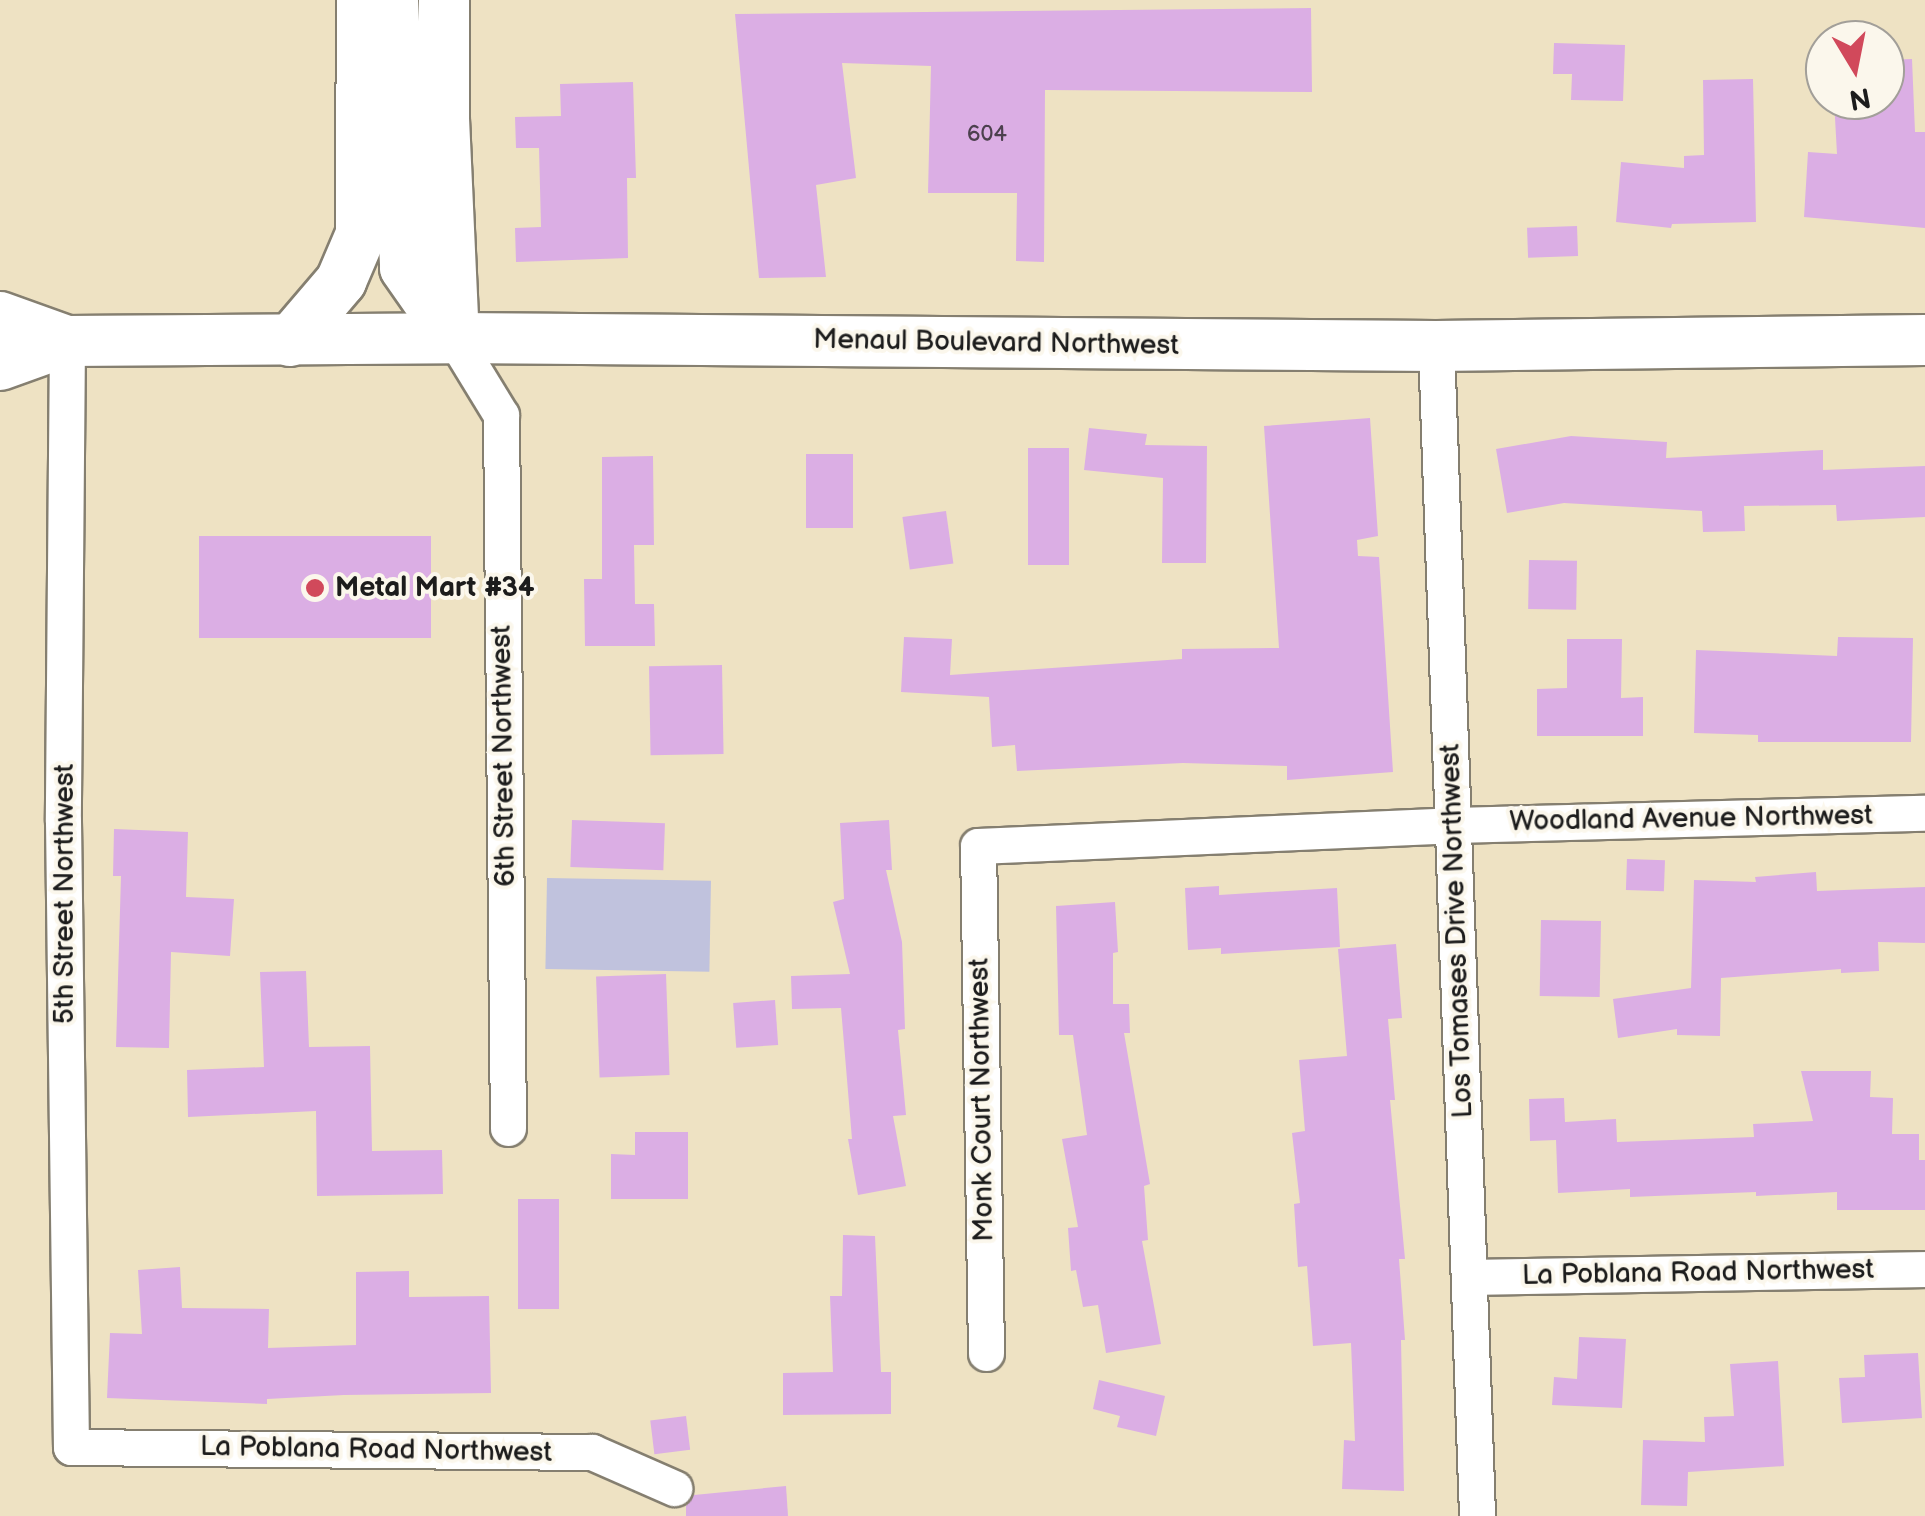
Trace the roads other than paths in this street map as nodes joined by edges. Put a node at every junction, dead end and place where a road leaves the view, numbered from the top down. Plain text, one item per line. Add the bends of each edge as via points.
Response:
1 (362, 0) edge
2 (393, 0) edge
3 (444, 0) edge
4 (0, 317) edge
5 (454, 338) junction
6 (290, 340) junction
7 (1925, 340) edge
8 (67, 341) junction
9 (1436, 346) junction
10 (0, 364) edge
11 (1925, 813) edge
12 (1452, 824) junction
13 (978, 846) joint
14 (508, 1128) dead end
15 (1925, 1269) edge
16 (1472, 1277) junction
17 (986, 1354) dead end
18 (71, 1447) joint
19 (674, 1488) dead end
20 (1477, 1516) edge

1 - 6 main road via 360,234 341,281
2 - 5 main road, 6th Street Northwest via 405,268
3 - 5 main road, 6th Street Northwest
4 - 8 main road, Menaul Boulevard Northwest
5 - 6 main road, Menaul Boulevard Northwest
5 - 9 main road, Menaul Boulevard Northwest
5 - 14 street, 6th Street Northwest via 501,415
6 - 8 main road, Menaul Boulevard Northwest
7 - 9 main road, Menaul Boulevard Northwest
8 - 10 main road, Menaul Boulevard Northwest
8 - 18 street, 5th Street Northwest via 63,821
9 - 12 street, Los Tomases Drive Northwest
11 - 12 street, Woodland Avenue Northwest
12 - 13 street, Woodland Avenue Northwest
12 - 16 street, Los Tomases Drive Northwest
13 - 17 street, Monk Court Northwest
15 - 16 street, La Poblana Road Northwest
16 - 20 street, Los Tomases Drive Northwest
18 - 19 street, La Poblana Road Northwest via 592,1452

